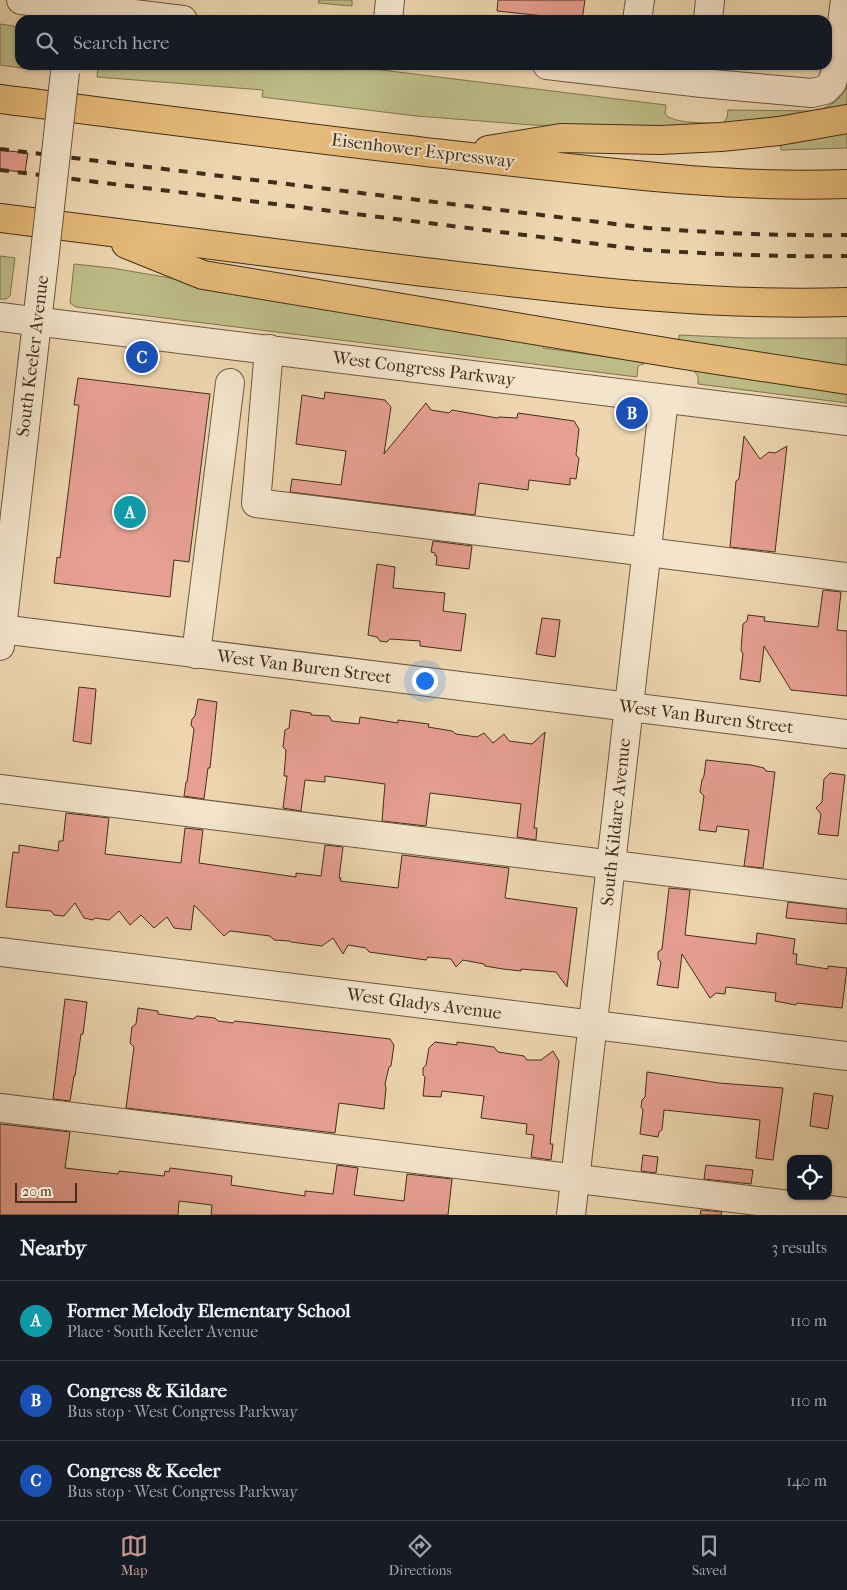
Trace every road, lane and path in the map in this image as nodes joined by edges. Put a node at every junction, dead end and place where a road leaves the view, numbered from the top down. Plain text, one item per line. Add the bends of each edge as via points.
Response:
1 (21, 0) edge
2 (390, 0) edge
3 (640, 0) edge
4 (710, 0) edge
5 (846, 0) edge
6 (72, 9) edge
7 (133, 15) edge
8 (388, 15) edge
9 (638, 15) edge
10 (708, 15) edge
11 (66, 70) edge
12 (631, 70) edge
13 (703, 74) edge
14 (0, 99) edge
15 (847, 119) edge
16 (454, 156) junction
17 (847, 184) edge
18 (0, 218) edge
19 (90, 230) junction
20 (847, 302) edge
21 (0, 317) edge
22 (37, 321) junction
23 (270, 349) junction
24 (847, 380) edge
25 (230, 383) dead end
26 (664, 399) junction
27 (847, 421) edge
28 (10, 473) edge
29 (647, 552) junction
30 (847, 577) edge
31 (1, 635) edge
32 (196, 654) junction
33 (629, 708) junction
34 (847, 734) edge
35 (0, 789) edge
36 (611, 865) junction
37 (847, 894) edge
38 (0, 952) edge
39 (593, 1025) junction
40 (847, 1056) edge
41 (0, 1108) edge
42 (575, 1179) junction
43 (847, 1212) edge
44 (571, 1215) edge

1 - 6 street
2 - 8 street
3 - 9 street
4 - 10 street
5 - 13 street via 836,70 832,83 825,90 812,92
6 - 7 street
11 - 22 street, South Keeler Avenue, bridge
12 - 13 street
14 - 16 highway, Eisenhower Expressway
15 - 16 highway via 720,137 660,140 561,138
16 - 17 highway, Eisenhower Expressway via 673,179 747,184
18 - 19 highway
19 - 20 highway via 631,294 717,301
19 - 24 highway via 203,275
21 - 22 street, West Congress Parkway
22 - 23 street, West Congress Parkway
22 - 28 street, South Keeler Avenue
23 - 26 street, West Congress Parkway
23 - 29 street via 256,503
25 - 32 street
26 - 27 street, West Congress Parkway
26 - 29 street, South Kildare Avenue
28 - 31 street, South Keeler Avenue
29 - 30 street
29 - 33 street, South Kildare Avenue
31 - 32 street, West Van Buren Street
32 - 33 street, West Van Buren Street
33 - 34 street, West Van Buren Street
33 - 36 street, South Kildare Avenue
35 - 36 street
36 - 37 street
36 - 39 street, South Kildare Avenue
38 - 39 street, West Gladys Avenue
39 - 40 street, West Gladys Avenue
39 - 42 street, South Kildare Avenue
41 - 42 street
42 - 43 street
42 - 44 street, South Kildare Avenue

